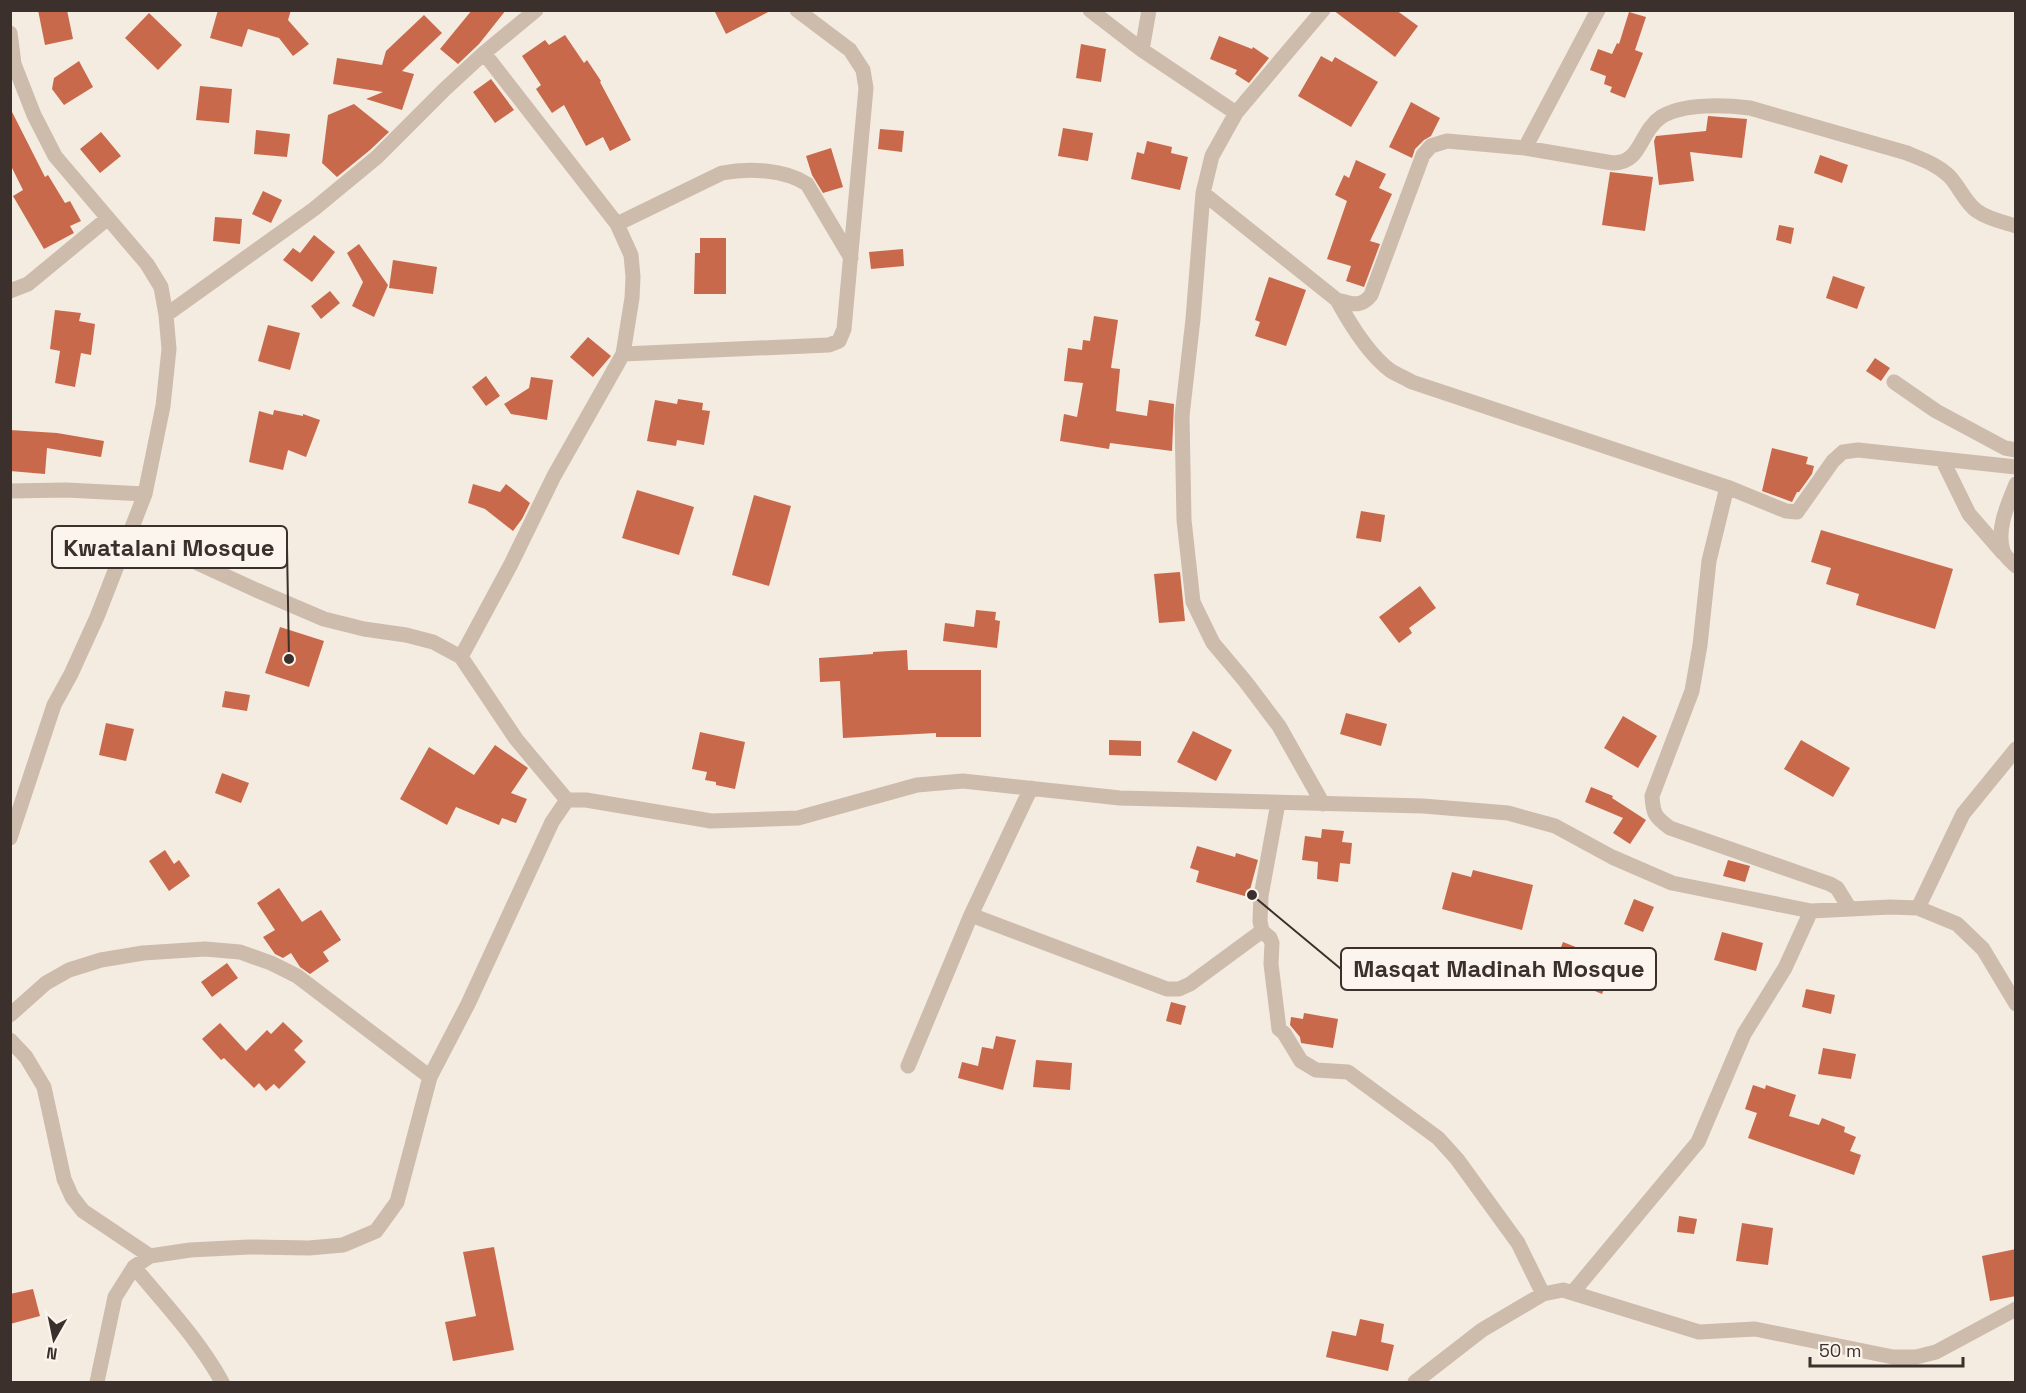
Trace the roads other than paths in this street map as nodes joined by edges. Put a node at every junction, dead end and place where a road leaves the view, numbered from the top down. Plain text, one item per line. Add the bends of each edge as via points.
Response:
1 (536, 10) edge
2 (797, 10) edge
3 (1090, 10) edge
4 (1149, 10) edge
5 (1323, 10) edge
6 (1598, 10) edge
7 (10, 33) edge
8 (1142, 50) junction
9 (484, 53) junction
10 (12, 63) edge
11 (1236, 113) junction
12 (1525, 148) junction
13 (1203, 193) junction
14 (108, 218) junction
15 (617, 224) junction
16 (2016, 226) edge
17 (851, 258) junction
18 (10, 291) edge
19 (1337, 300) junction
20 (166, 315) junction
21 (623, 354) junction
22 (1894, 382) dead end
23 (2016, 450) edge
24 (1942, 459) junction
25 (2016, 467) edge
26 (2015, 484) edge
27 (1727, 487) junction
28 (10, 491) edge
29 (146, 494) junction
30 (130, 532) junction
31 (2003, 553) junction
32 (2016, 566) edge
33 (461, 657) junction
34 (2016, 749) edge
35 (1031, 788) junction
36 (567, 800) junction
37 (1278, 803) junction
38 (1323, 804) junction
39 (10, 838) edge
40 (1918, 908) junction
41 (1850, 909) junction
42 (1811, 911) junction
43 (970, 915) junction
44 (1262, 932) junction
45 (2016, 1004) edge
46 (10, 1015) edge
47 (10, 1040) edge
48 (908, 1066) dead end
49 (430, 1077) junction
50 (150, 1256) junction
51 (134, 1267) junction
52 (1573, 1292) junction
53 (1544, 1294) junction
54 (2016, 1309) edge
55 (97, 1383) edge
56 (222, 1383) edge
57 (1415, 1383) edge

1 - 9 street
2 - 17 street via 850,50 863,70 866,88
3 - 8 street
4 - 8 street
5 - 11 street
6 - 12 street
7 - 10 street
8 - 11 street
9 - 15 street
9 - 20 street via 377,157
10 - 14 street via 55,156
11 - 13 street via 1212,156
12 - 16 street via 1623,163 1631,159 1659,118 1671,112 1727,105 1750,108 1931,163 1949,176 1976,210
12 - 19 street via 1447,141 1431,146 1423,155 1371,295 1366,302 1356,305
13 - 19 street
13 - 38 street via 1182,416 1184,520 1193,602 1213,643 1279,726
14 - 18 street via 28,284
14 - 20 street via 161,287
15 - 17 street via 722,173 751,170 798,178 807,184
15 - 21 street via 631,255 633,277
17 - 21 street via 844,329 839,340 829,345
19 - 27 street via 1376,356 1390,370 1412,382
20 - 29 street via 169,349 163,406
21 - 33 street via 554,476
22 - 23 street via 1936,411 2005,448
24 - 25 street
24 - 27 street via 1858,450 1843,452 1797,512
24 - 31 street via 1969,514
26 - 31 street via 2004,515
27 - 41 street via 1709,561 1692,691 1652,796 1653,812 1671,828 1830,884
28 - 29 street
29 - 30 street
30 - 33 street via 324,619 433,642
30 - 39 street via 97,617 54,705
31 - 32 street
33 - 36 street via 516,739
34 - 40 street via 1963,814
35 - 36 street via 963,781 917,785 798,818 711,821
35 - 37 street via 1120,798
35 - 43 street
36 - 49 street via 552,822
37 - 38 street
37 - 44 street via 1261,896
38 - 42 street via 1508,813 1555,826 1672,883
40 - 41 street
40 - 45 street via 1957,924 1983,949
41 - 42 street
42 - 52 street via 1785,968 1744,1034 1698,1142
43 - 44 street via 1167,989 1190,984
43 - 48 street
44 - 53 street via 1272,943 1279,1029 1301,1061 1316,1070 1348,1072 1438,1138 1518,1242
46 - 49 street via 46,983 69,970 101,960 205,949 240,952 297,976
47 - 50 street via 44,1087 64,1179 72,1197 83,1211
49 - 50 street via 398,1202 376,1231 343,1245 190,1250
50 - 51 street
51 - 55 street via 116,1297
51 - 56 street via 187,1331
52 - 53 street
52 - 54 street via 1698,1332 1755,1329 1893,1357 1936,1352
53 - 57 street via 1482,1330

